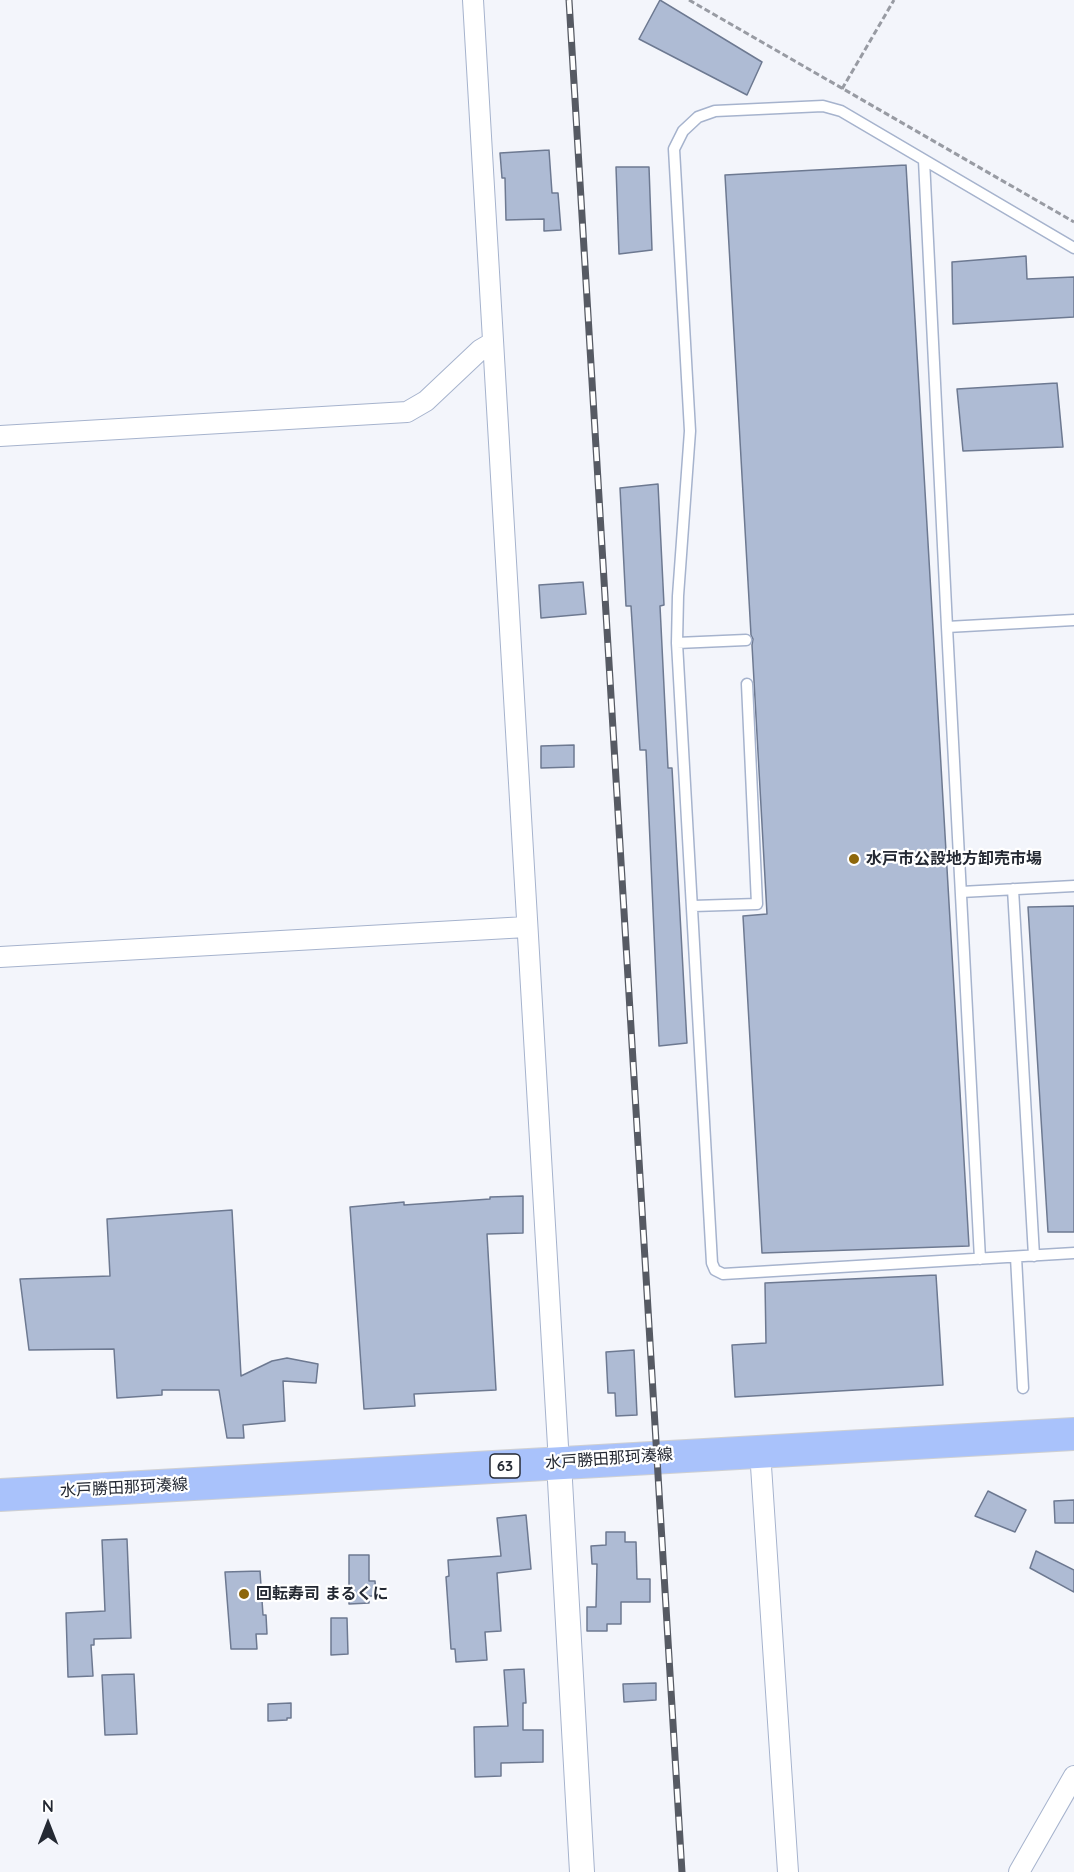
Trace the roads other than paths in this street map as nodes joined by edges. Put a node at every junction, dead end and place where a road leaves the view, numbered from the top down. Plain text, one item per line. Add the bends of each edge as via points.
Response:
1 (473, 0) edge
2 (924, 160) junction
3 (1074, 248) edge
4 (492, 343) junction
5 (0, 436) edge
6 (1074, 620) edge
7 (947, 627) junction
8 (746, 640) dead end
9 (677, 643) junction
10 (747, 684) dead end
11 (1074, 886) edge
12 (1013, 889) junction
13 (961, 892) junction
14 (693, 906) junction
15 (526, 927) junction
16 (0, 957) edge
17 (1074, 1253) edge
18 (1034, 1256) junction
19 (1016, 1257) junction
20 (980, 1259) junction
21 (1023, 1388) dead end
22 (1074, 1434) edge
23 (760, 1450) junction
24 (559, 1462) junction
25 (0, 1495) edge
26 (1074, 1776) edge
27 (582, 1872) edge
28 (788, 1872) edge
29 (1019, 1872) edge

1 - 4 street
2 - 3 lane
2 - 7 lane
2 - 9 lane via 841,111 823,106 715,111 698,117 683,131 674,149 674,168 690,430
4 - 5 street via 426,401 407,412
4 - 15 street
6 - 7 lane
7 - 13 lane
8 - 9 lane
9 - 14 lane
10 - 14 lane via 757,904
11 - 12 lane
12 - 13 lane
12 - 18 lane
13 - 20 lane
14 - 20 lane via 715,1270 723,1274
15 - 16 street
15 - 24 street
17 - 18 lane
18 - 19 lane
19 - 20 lane
19 - 21 lane
22 - 23 main road, 水戸勝田那珂湊線 / 63
23 - 24 main road, 水戸勝田那珂湊線 / 63
23 - 28 street
24 - 25 main road, 水戸勝田那珂湊線 / 63
24 - 27 street
26 - 29 street

